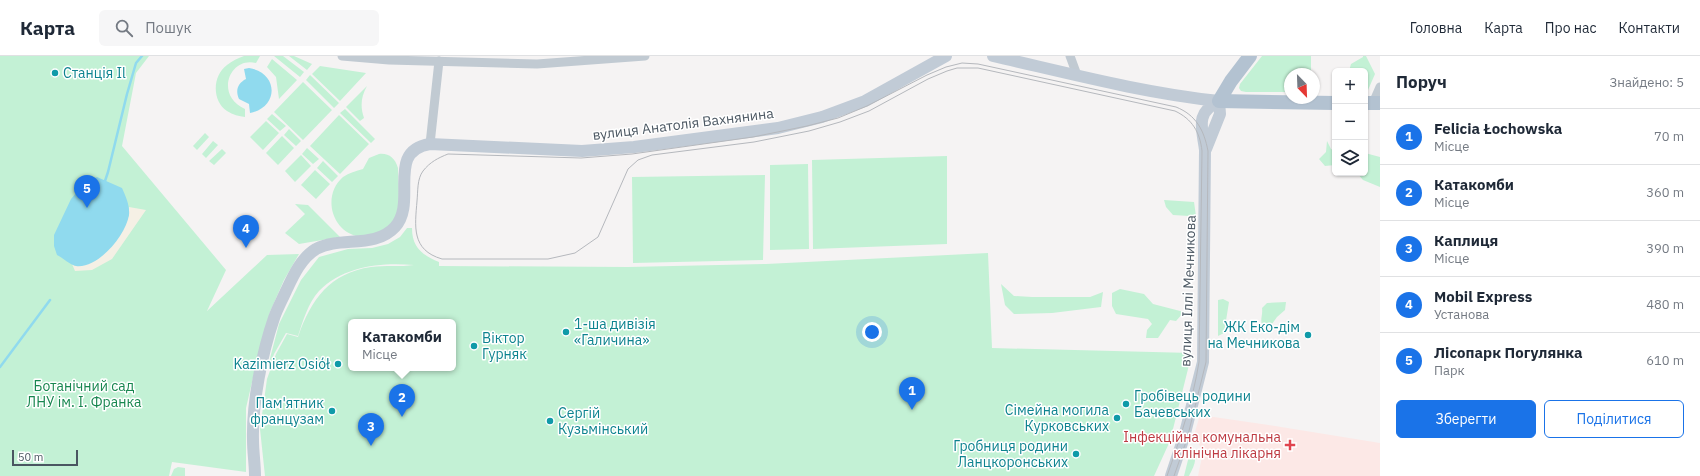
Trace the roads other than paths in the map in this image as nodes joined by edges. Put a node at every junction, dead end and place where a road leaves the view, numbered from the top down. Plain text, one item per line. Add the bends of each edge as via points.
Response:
1 (342, 56) edge
2 (645, 56) edge
3 (946, 56) edge
4 (993, 56) edge
5 (1070, 56) edge
6 (1250, 56) edge
7 (439, 61) junction
8 (1077, 75) junction
9 (1380, 87) edge
10 (1219, 101) junction
11 (1332, 103) edge
12 (1373, 103) edge
13 (430, 144) junction
14 (255, 476) edge
15 (1171, 476) edge

1 - 7 street
2 - 7 street via 537,64
3 - 13 street, вулиця Анатолія Вахнянина via 865,101 822,117 778,128 634,147 582,151
4 - 8 street
5 - 8 street
6 - 10 main road
7 - 13 street
8 - 10 street via 1188,98
9 - 12 street
10 - 11 main road
10 - 15 street, вулиця Іллі Мечникова via 1208,106 1202,114 1205,150 1203,362
13 - 14 street, вулиця Анатолія Вахнянина via 419,146 409,153 402,214 396,226 387,234 375,239 341,242 317,249 305,258 293,276 274,318 258,381 253,439

